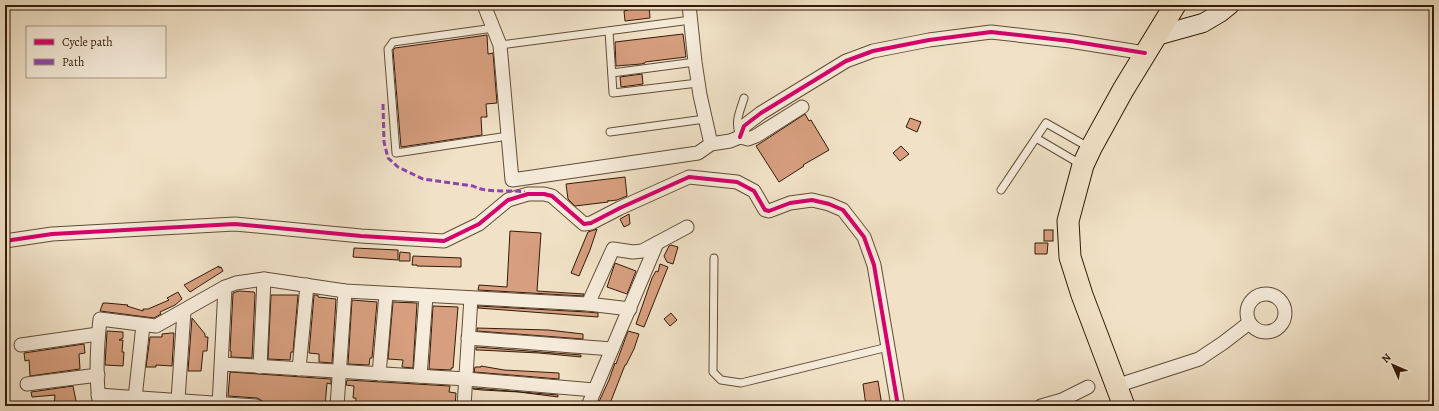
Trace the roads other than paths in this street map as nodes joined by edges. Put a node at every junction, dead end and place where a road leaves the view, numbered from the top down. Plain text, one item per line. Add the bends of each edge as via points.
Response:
1 (484, 5) edge
2 (689, 5) edge
3 (1175, 5) edge
4 (1230, 5) edge
5 (691, 20) junction
6 (494, 28) junction
7 (609, 30) junction
8 (1156, 36) junction
9 (500, 45) junction
10 (1144, 53) junction
11 (695, 62) junction
12 (612, 73) junction
13 (698, 83) junction
14 (744, 98) dead end
15 (802, 107) dead end
16 (706, 119) junction
17 (610, 132) dead end
18 (508, 136) junction
19 (740, 137) junction
20 (1036, 138) junction
21 (711, 144) junction
22 (1087, 157) junction
23 (1001, 190) dead end
24 (687, 227) dead end
25 (5, 240) edge
26 (657, 243) junction
27 (714, 258) dead end
28 (264, 279) junction
29 (307, 285) junction
30 (225, 287) junction
31 (345, 291) junction
32 (386, 294) junction
33 (426, 296) junction
34 (471, 298) junction
35 (588, 304) junction
36 (630, 309) junction
37 (184, 311) junction
38 (1249, 323) dead end
39 (143, 325) junction
40 (98, 334) junction
41 (468, 338) junction
42 (21, 345) dead end
43 (888, 347) junction
44 (612, 349) junction
45 (222, 364) junction
46 (260, 367) junction
47 (299, 369) junction
48 (339, 372) junction
49 (380, 374) junction
50 (98, 375) junction
51 (420, 376) junction
52 (466, 379) junction
53 (27, 384) dead end
54 (1116, 386) junction
55 (1088, 387) dead end
56 (594, 390) junction
57 (135, 398) junction
58 (178, 400) junction
59 (99, 401) edge
60 (220, 405) edge
61 (256, 406) edge
62 (337, 406) edge
63 (464, 406) edge
64 (588, 406) edge
65 (898, 406) edge
66 (1041, 406) edge
67 (1124, 406) edge

1 - 6 street
2 - 5 street
3 - 8 main road
4 - 8 street via 1203,23
5 - 7 lane
5 - 11 street
6 - 9 street
6 - 18 lane via 393,42 388,49 396,153
7 - 9 lane
7 - 12 lane
8 - 10 main road
9 - 18 street
10 - 19 street via 991,32 928,40 873,51 846,62 761,113 744,126
10 - 22 main road
11 - 12 lane
11 - 13 street
12 - 13 lane via 613,93
13 - 16 street
14 - 19 lane via 736,127
15 - 19 street via 756,136 748,139
16 - 17 lane
16 - 21 street
18 - 21 street via 512,180 698,153
19 - 21 street
20 - 22 lane
20 - 22 lane via 1046,123
20 - 23 lane
22 - 54 main road via 1068,221 1070,257
24 - 26 street
25 - 43 street via 52,234 235,224 444,241 480,224 508,200 528,194 552,196 584,224 689,178 736,182 754,191 765,210 812,200 843,210 864,237 871,258
26 - 35 street via 642,251 612,249
26 - 36 street
27 - 43 lane via 713,372 721,380 741,383
28 - 29 street
28 - 30 street via 236,282
28 - 46 street
29 - 31 street
29 - 47 street
30 - 37 street
30 - 45 street
31 - 32 street
31 - 48 street
32 - 33 street
32 - 49 street
33 - 34 street
33 - 51 street
34 - 35 street
34 - 41 street
35 - 36 street
36 - 44 street
37 - 39 street via 156,326
37 - 58 street
38 - 54 street via 1199,359
39 - 40 street via 100,319
39 - 57 street
40 - 42 street
40 - 50 street
41 - 44 street
41 - 52 street
43 - 65 street
44 - 56 street
45 - 46 street
45 - 60 street
46 - 47 street
47 - 48 street
48 - 49 street
48 - 62 street
49 - 51 street
50 - 53 street
50 - 59 street
51 - 52 street
52 - 56 street
52 - 63 street
54 - 67 main road
55 - 66 street via 1062,400
56 - 64 street
57 - 58 street
57 - 59 street
58 - 60 street
60 - 61 street

